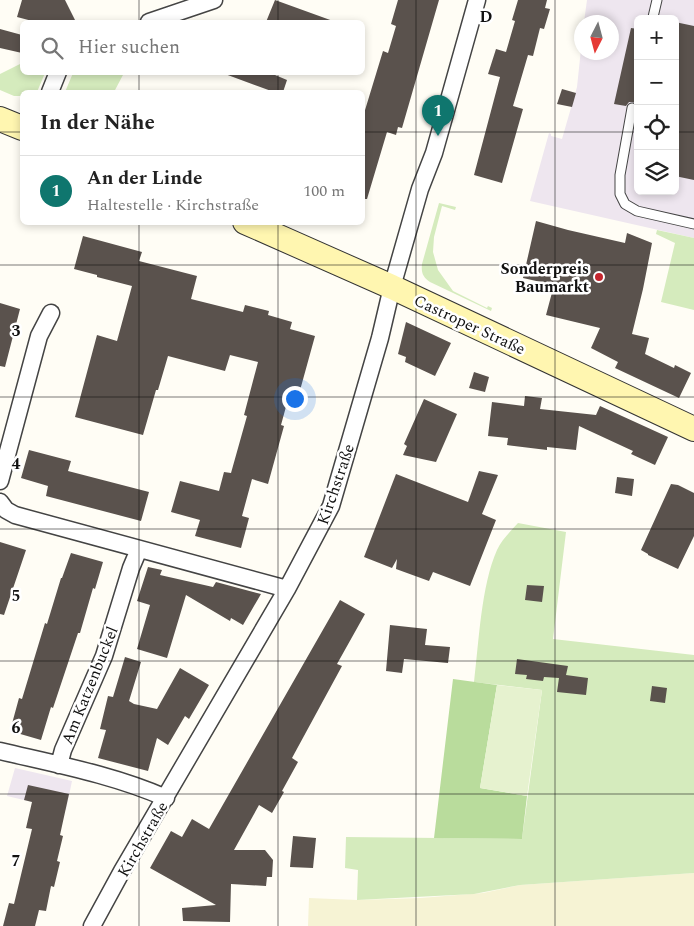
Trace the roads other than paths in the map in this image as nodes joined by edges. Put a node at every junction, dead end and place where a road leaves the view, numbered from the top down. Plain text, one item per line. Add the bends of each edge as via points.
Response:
1 (214, 0) edge
2 (477, 0) edge
3 (657, 0) edge
4 (653, 15) edge
5 (155, 20) edge
6 (57, 75) edge
7 (51, 90) edge
8 (632, 108) dead end
9 (0, 119) edge
10 (20, 127) edge
11 (694, 224) edge
12 (252, 225) edge
13 (392, 287) junction
14 (51, 313) dead end
15 (694, 429) edge
16 (0, 481) edge
17 (0, 502) edge
18 (139, 549) junction
19 (287, 590) junction
20 (0, 751) edge
21 (59, 765) junction
22 (166, 798) junction
23 (92, 926) edge

1 - 5 street
2 - 13 street, Kirchstraße
3 - 4 lane
6 - 7 street
8 - 11 lane via 620,175 620,194 625,204 637,211
9 - 10 main road
12 - 13 main road, Castroper Straße
13 - 15 main road, Castroper Straße
13 - 19 street, Kirchstraße via 331,506
14 - 16 street via 39,336
17 - 18 street via 15,515
18 - 19 street
18 - 21 street, Am Katzenbuckel via 104,656
19 - 22 street, Kirchstraße
20 - 21 street, Am Katzenbuckel
21 - 22 street, Am Katzenbuckel via 145,788
22 - 23 street, Kirchstraße

